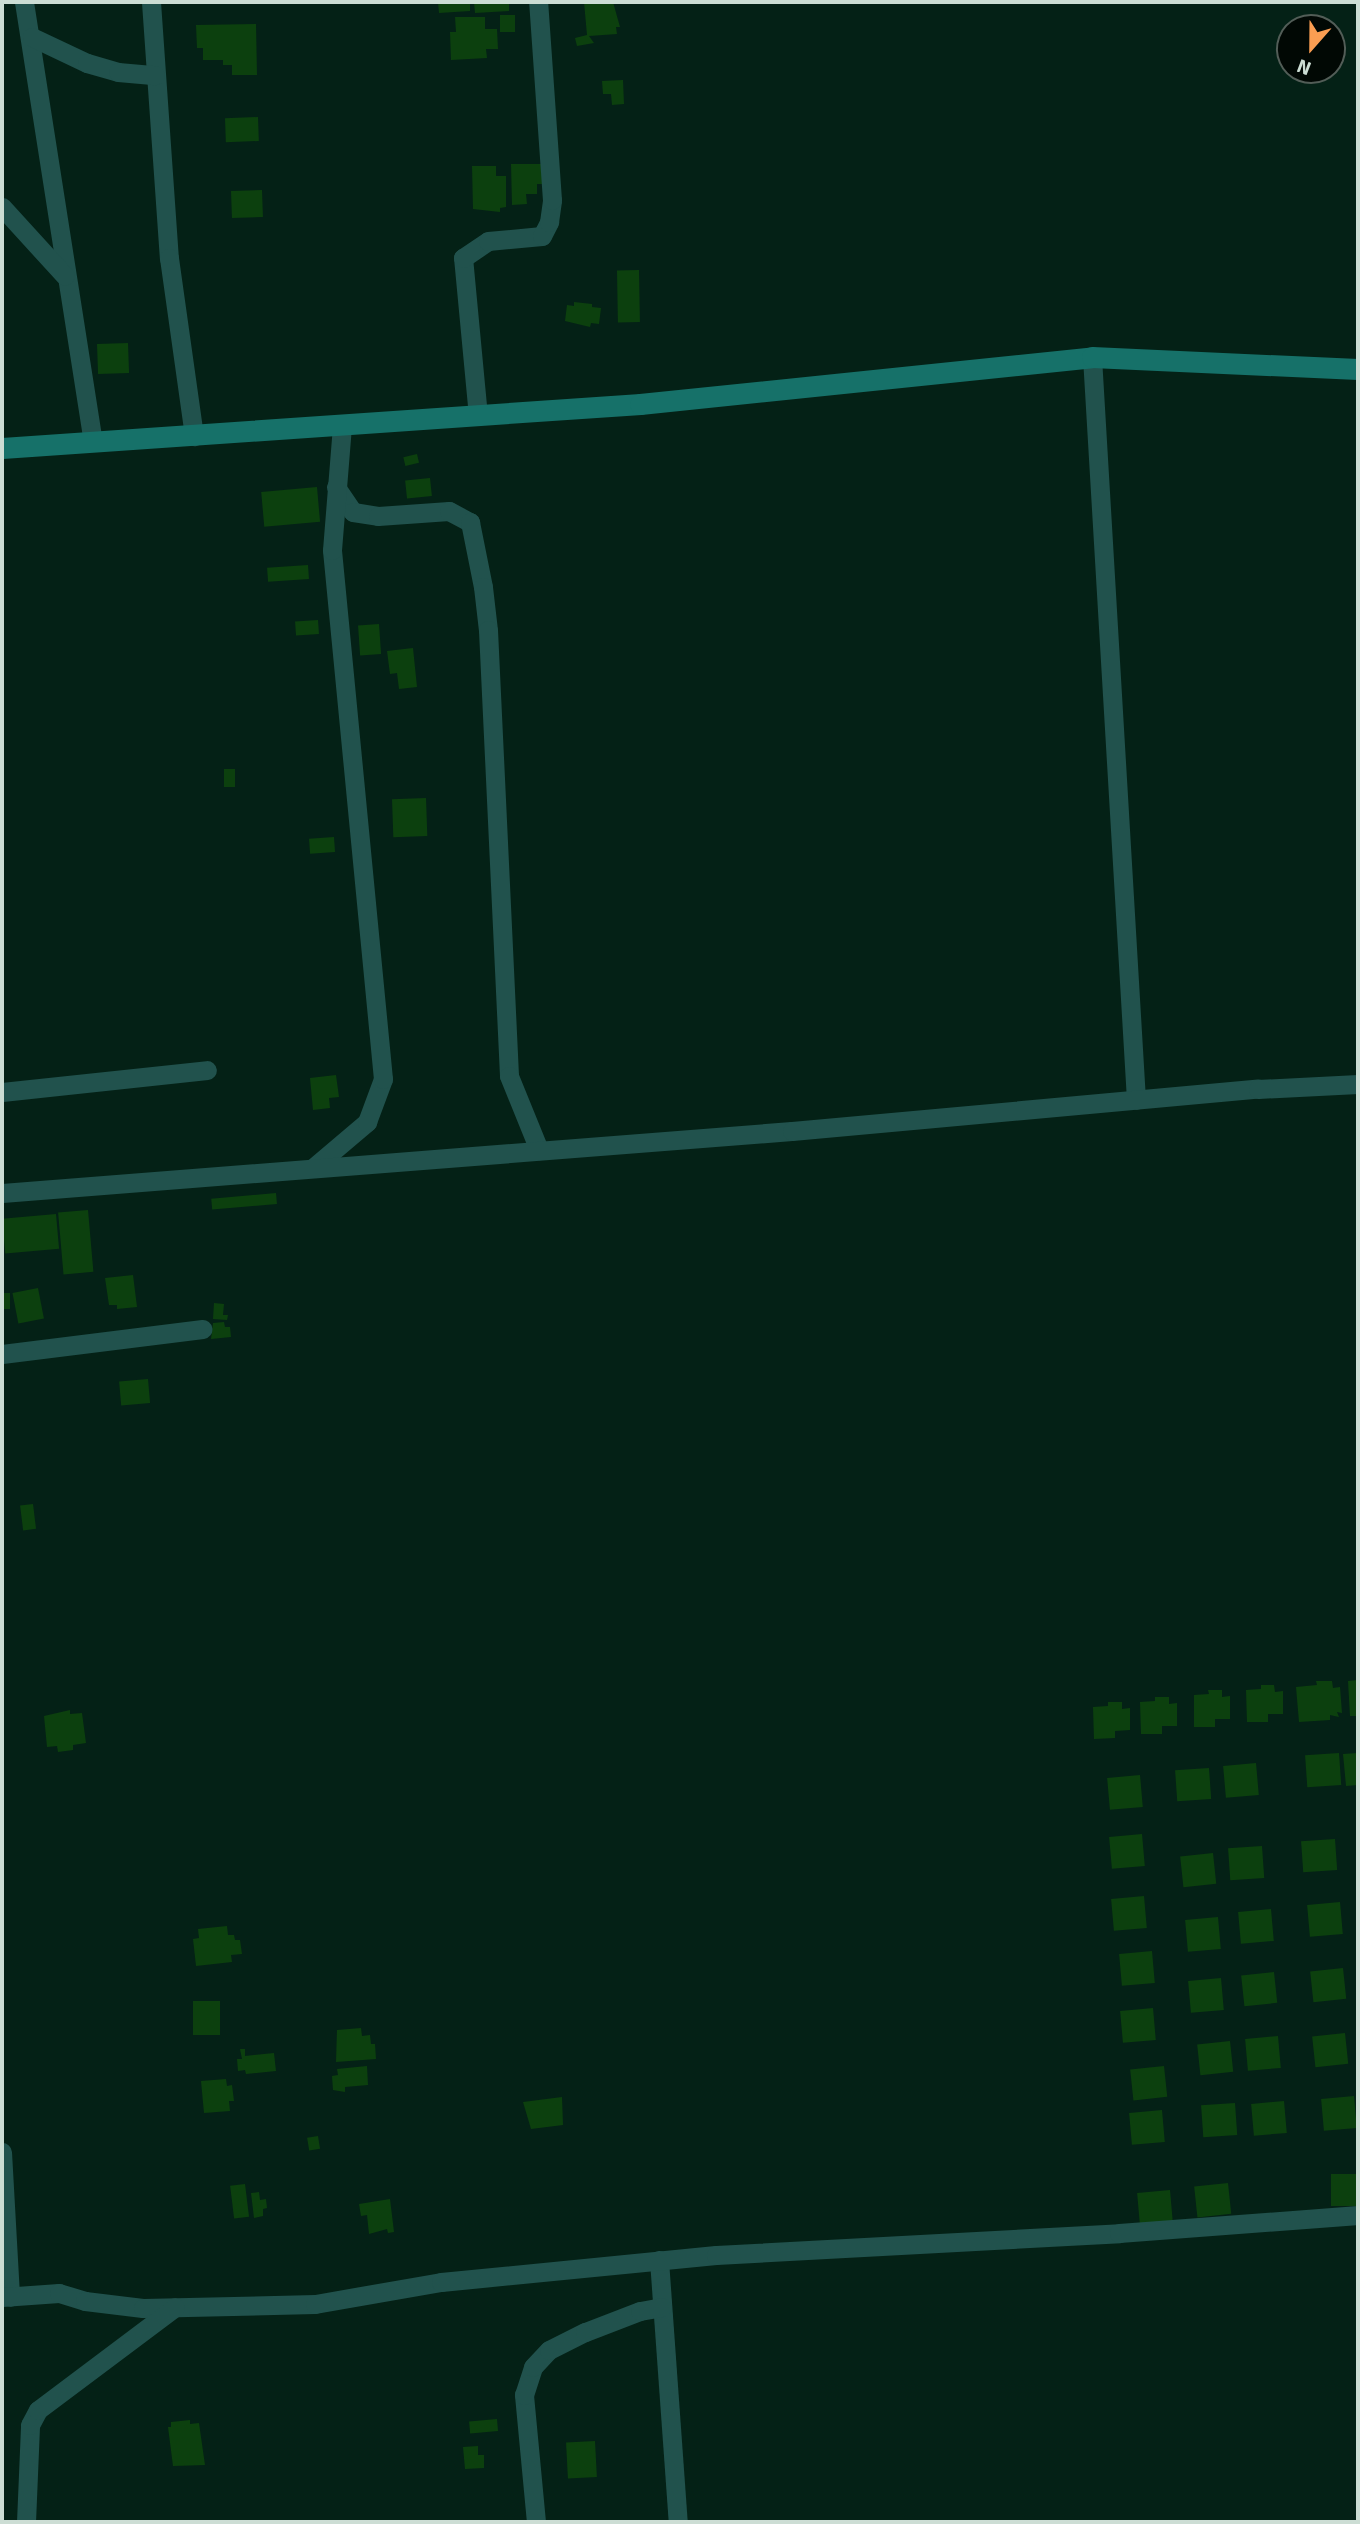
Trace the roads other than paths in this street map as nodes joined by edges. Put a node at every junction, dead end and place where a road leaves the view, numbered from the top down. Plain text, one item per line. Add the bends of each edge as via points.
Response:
1 (24, 2) edge
2 (151, 2) edge
3 (538, 2) edge
4 (32, 37) junction
5 (155, 75) junction
6 (2, 207) edge
7 (66, 277) junction
8 (1092, 357) junction
9 (1358, 369) edge
10 (478, 416) junction
11 (342, 426) junction
12 (194, 436) junction
13 (93, 442) junction
14 (2, 448) edge
15 (336, 487) junction
16 (207, 1070) dead end
17 (1358, 1084) edge
18 (2, 1091) edge
19 (1136, 1100) junction
20 (539, 1150) junction
21 (314, 1167) junction
22 (2, 1193) edge
23 (202, 1329) dead end
24 (2, 1354) edge
25 (2, 2152) edge
26 (1358, 2215) edge
27 (659, 2260) junction
28 (6, 2297) edge
29 (175, 2307) junction
30 (662, 2307) junction
31 (26, 2522) edge
32 (536, 2522) edge
33 (678, 2522) edge

1 - 4 street
2 - 5 street
3 - 10 street via 552,200 549,222 542,236 488,241 463,258
4 - 5 street via 87,63
4 - 7 street
5 - 12 street via 169,258
6 - 7 street
7 - 13 street
8 - 9 street
8 - 10 street via 640,404
8 - 19 street
10 - 11 street
11 - 12 street
11 - 15 street
12 - 13 street
13 - 14 street
15 - 20 street via 353,512 378,516 449,511 470,522 488,630 509,1076
15 - 21 street via 332,550 383,1080 367,1122
16 - 18 street
17 - 19 street
19 - 20 street
20 - 21 street
21 - 22 street
23 - 24 street
25 - 28 street
26 - 27 street
27 - 29 street via 441,2282 315,2304
27 - 30 street
28 - 29 street via 60,2293 85,2301
29 - 31 street via 38,2410 30,2425
30 - 32 street via 584,2332 549,2350 533,2367 524,2395
30 - 33 street

